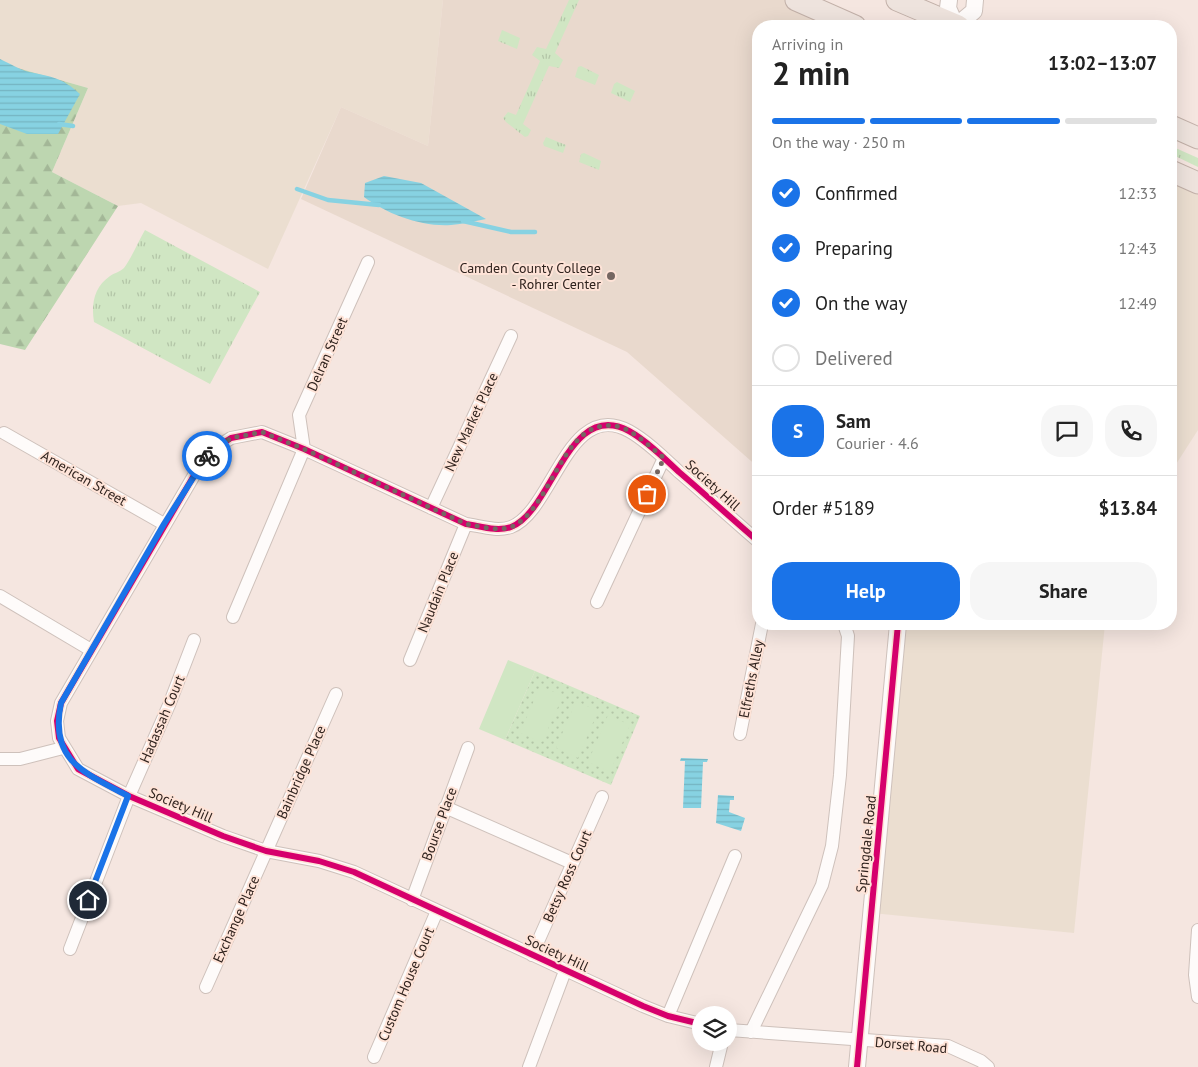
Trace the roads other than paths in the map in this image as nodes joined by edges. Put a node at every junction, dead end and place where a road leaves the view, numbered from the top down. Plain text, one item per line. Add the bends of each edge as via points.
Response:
1 (796, 0) edge
2 (897, 0) edge
3 (949, 0) edge
4 (975, 0) edge
5 (841, 20) edge
6 (943, 20) edge
7 (954, 20) edge
8 (963, 20) edge
9 (1177, 129) edge
10 (1198, 138) edge
11 (1177, 174) edge
12 (1198, 183) edge
13 (368, 262) dead end
14 (511, 336) dead end
15 (4, 433) dead end
16 (304, 449) junction
17 (664, 458) junction
18 (431, 508) junction
19 (164, 524) junction
20 (466, 524) junction
21 (752, 536) edge
22 (0, 596) edge
23 (597, 602) dead end
24 (233, 617) dead end
25 (761, 630) edge
26 (846, 630) edge
27 (897, 630) edge
28 (194, 640) dead end
29 (91, 650) junction
30 (410, 660) dead end
31 (336, 694) dead end
32 (740, 734) dead end
33 (63, 748) junction
34 (468, 748) dead end
35 (0, 759) edge
36 (128, 796) junction
37 (602, 796) dead end
38 (445, 807) junction
39 (266, 851) junction
40 (735, 856) dead end
41 (572, 862) junction
42 (412, 900) junction
43 (437, 911) junction
44 (1198, 930) edge
45 (70, 949) dead end
46 (532, 955) junction
47 (566, 971) junction
48 (206, 987) dead end
49 (1198, 997) edge
50 (668, 1016) junction
51 (692, 1022) edge
52 (737, 1031) edge
53 (751, 1032) junction
54 (860, 1041) junction
55 (720, 1051) edge
56 (374, 1057) dead end
57 (529, 1067) edge
58 (716, 1067) edge
59 (857, 1067) edge
60 (988, 1067) edge

1 - 5 highway
2 - 6 highway
3 - 7 main road via 948,8
4 - 8 main road via 974,10
9 - 10 highway
11 - 12 highway
13 - 16 street, Delran Street via 299,415
14 - 18 street, New Market Place
15 - 19 street, American Street
16 - 18 street, Society Hill
16 - 19 street, Society Hill via 262,432 231,438 203,460
16 - 24 street
17 - 20 street, Society Hill via 620,427 600,427 577,440 529,514 514,525 492,529
17 - 21 street, Society Hill
17 - 23 street
18 - 20 street, Society Hill
19 - 29 street, Society Hill
20 - 30 street, Naudain Place
22 - 29 street
25 - 32 street, Elfreths Alley
26 - 53 street via 840,775 832,846 822,884
27 - 54 main road, Springdale Road
28 - 36 street, Hadassah Court
29 - 33 street, Society Hill via 61,703 57,721
31 - 39 street, Bainbridge Place
33 - 35 street via 20,759
33 - 36 street, Society Hill via 78,769
34 - 38 street, Bourse Place
36 - 39 street, Society Hill
36 - 45 street, Hadassah Court
37 - 41 street, Betsy Ross Court
38 - 41 street
38 - 42 street, Bourse Place
39 - 42 street, Society Hill via 319,861 354,872
39 - 48 street, Exchange Place
40 - 50 street
41 - 46 street, Betsy Ross Court
42 - 43 street, Society Hill
43 - 46 street, Society Hill
43 - 56 street, Custom House Court
44 - 49 street via 1195,975
46 - 47 street, Society Hill
47 - 50 street, Society Hill
47 - 57 street
50 - 51 street, Society Hill
52 - 53 street
53 - 54 street
54 - 59 main road, Springdale Road
54 - 60 street, Dorset Road via 948,1046
55 - 58 street

